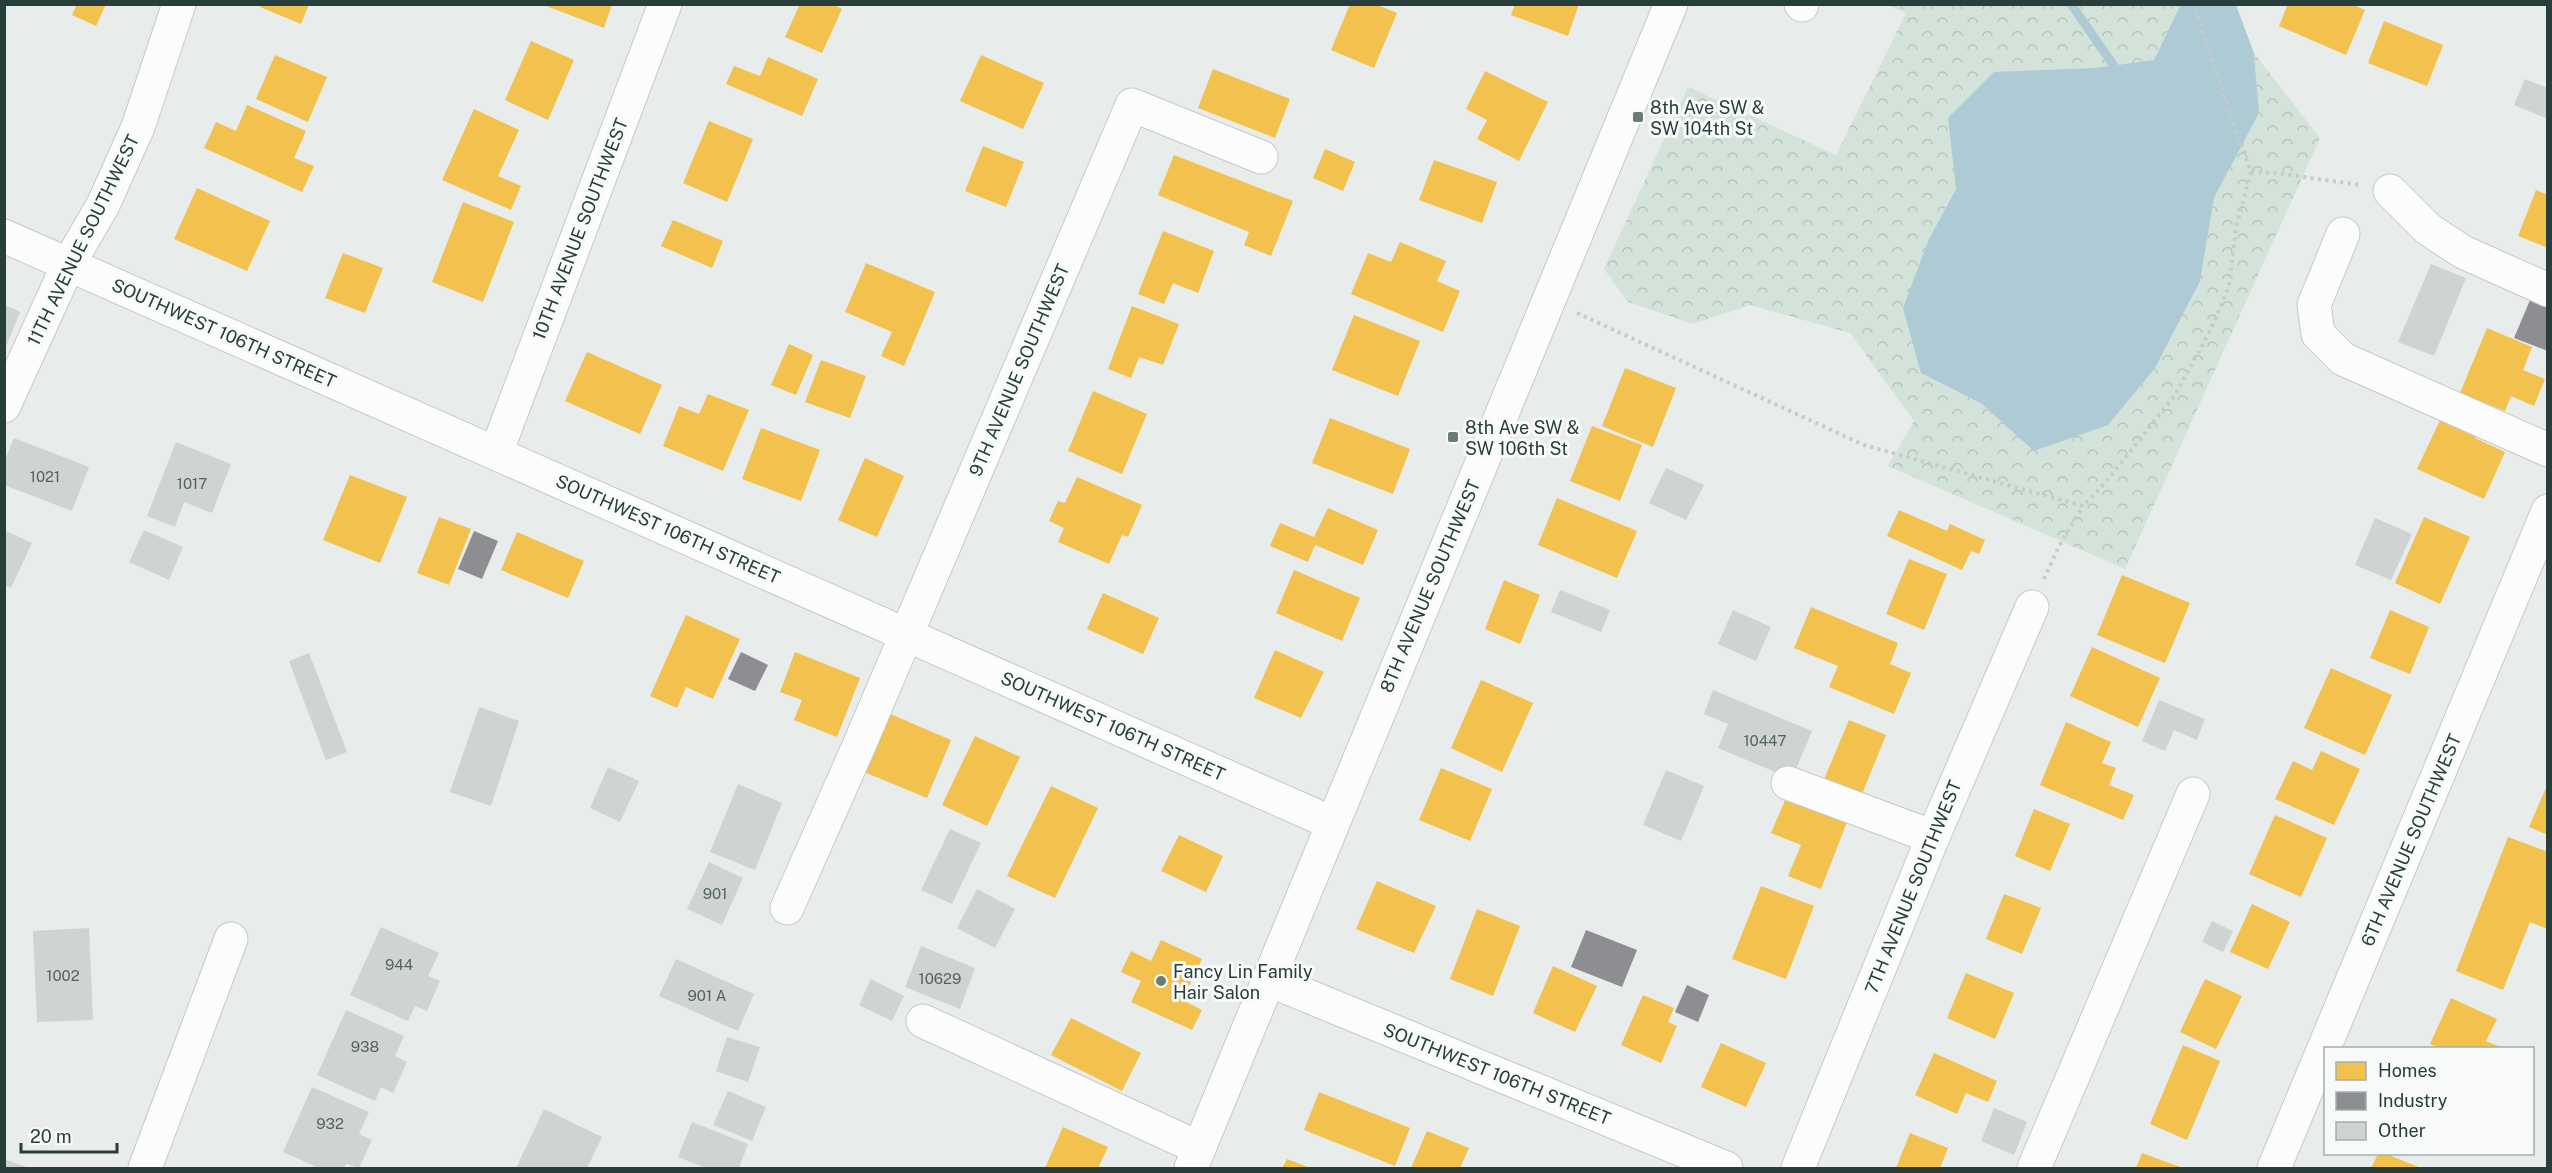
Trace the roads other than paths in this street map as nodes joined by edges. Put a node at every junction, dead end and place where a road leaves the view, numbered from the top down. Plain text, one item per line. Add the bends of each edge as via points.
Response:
1 (179, 4) edge
2 (665, 4) edge
3 (1671, 4) edge
4 (1261, 157) dead end
5 (2390, 190) road end
6 (2343, 234) dead end
7 (4, 236) edge
8 (68, 265) junction
9 (2547, 290) edge
10 (4, 406) edge
11 (2547, 450) edge
12 (496, 453) junction
13 (2547, 512) edge
14 (2032, 607) road end
15 (906, 634) junction
16 (1788, 783) dead end
17 (2193, 794) dead end
18 (1332, 823) junction
19 (1932, 837) junction
20 (787, 908) dead end
21 (231, 939) dead end
22 (1269, 980) junction
23 (923, 1021) dead end
24 (2324, 1047) edge
25 (2324, 1048) edge
26 (1195, 1158) edge
27 (145, 1168) edge
28 (1726, 1168) edge
29 (1798, 1168) edge
30 (2034, 1168) edge
31 (2274, 1168) edge

1 - 8 street, 11TH AVENUE SOUTHWEST via 138,127 103,205
2 - 12 street, 10TH AVENUE SOUTHWEST
3 - 18 street, 8TH AVENUE SOUTHWEST
4 - 15 street, 9TH AVENUE SOUTHWEST via 1132,105
5 - 9 street via 2427,229
6 - 11 street via 2314,305 2318,334 2343,359
7 - 8 street, SOUTHWEST 106TH STREET
8 - 10 street, 11TH AVENUE SOUTHWEST
8 - 12 street, SOUTHWEST 106TH STREET
12 - 15 street, SOUTHWEST 106TH STREET
13 - 24 street, 6TH AVENUE SOUTHWEST
14 - 19 street, 7TH AVENUE SOUTHWEST
15 - 18 street, SOUTHWEST 106TH STREET
15 - 20 street, 9TH AVENUE SOUTHWEST
16 - 19 street
17 - 30 street
18 - 22 street, 8TH AVENUE SOUTHWEST
19 - 29 street, 7TH AVENUE SOUTHWEST
21 - 27 street
22 - 26 street, 8TH AVENUE SOUTHWEST
22 - 28 street, SOUTHWEST 106TH STREET
23 - 26 street
25 - 31 street, 6TH AVENUE SOUTHWEST

